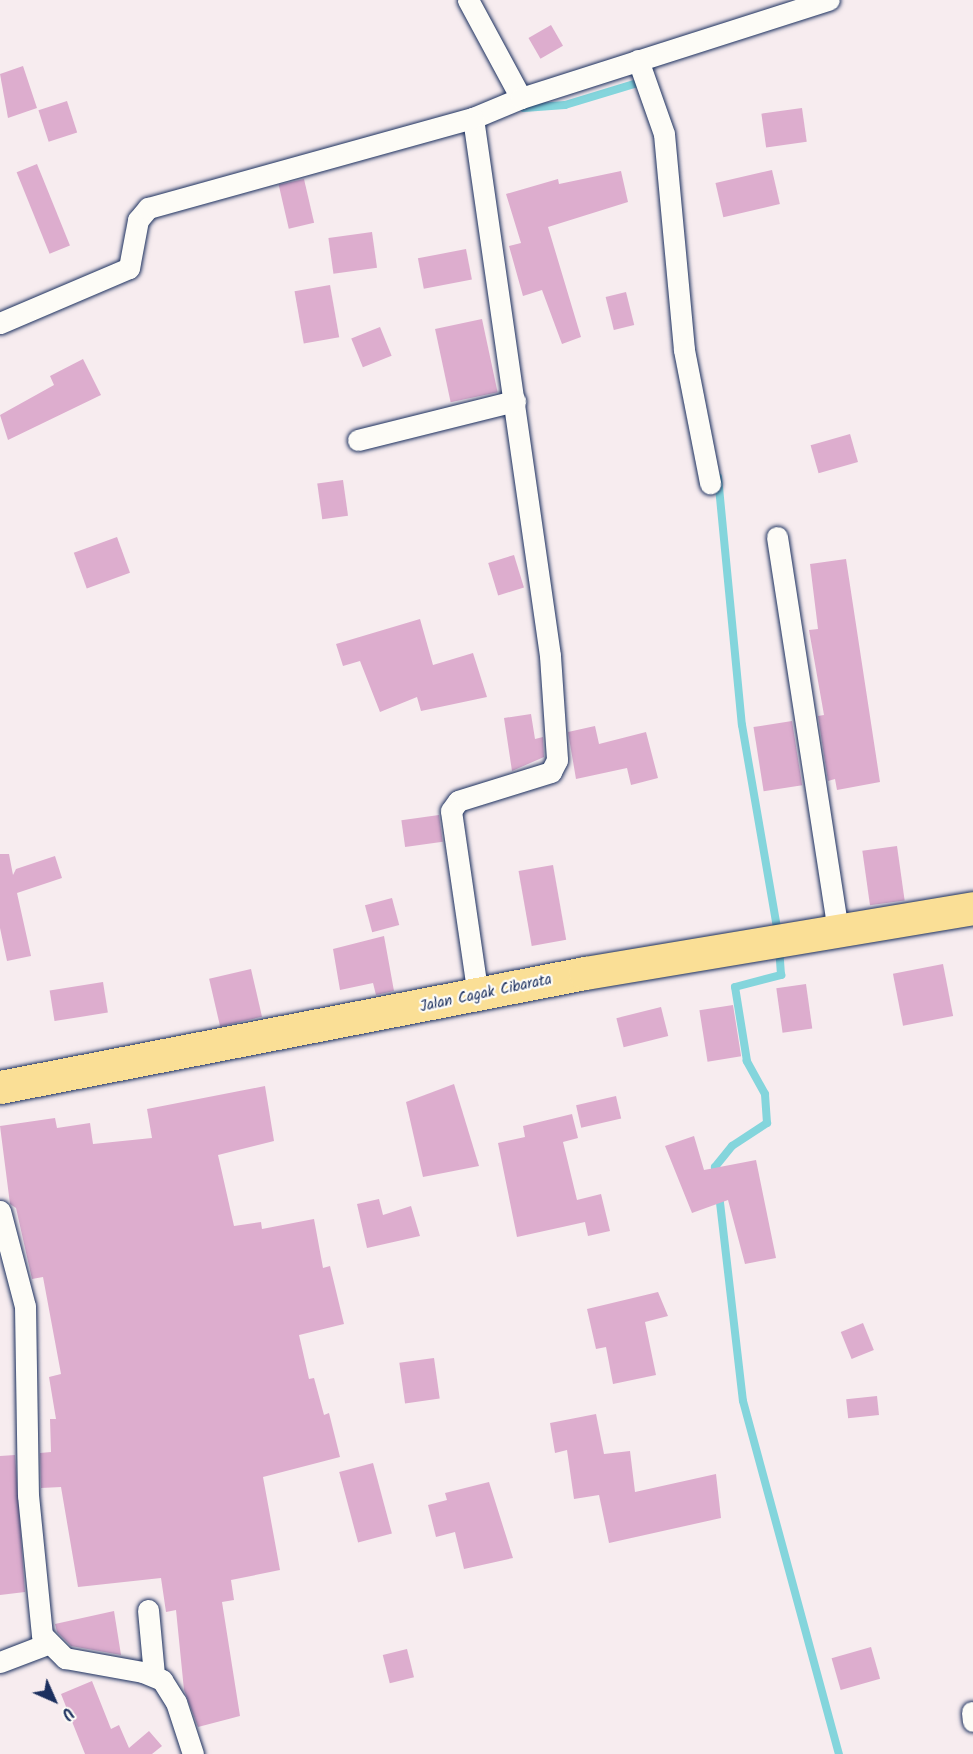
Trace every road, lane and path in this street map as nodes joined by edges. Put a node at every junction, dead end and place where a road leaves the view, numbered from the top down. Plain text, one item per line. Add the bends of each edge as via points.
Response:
1 (468, 0) edge
2 (829, 0) edge
3 (638, 60) junction
4 (520, 98) junction
5 (473, 118) junction
6 (0, 323) edge
7 (514, 401) junction
8 (358, 440) dead end
9 (710, 483) dead end
10 (777, 537) dead end
11 (973, 908) edge
12 (838, 932) junction
13 (478, 996) junction
14 (0, 1087) edge
15 (0, 1211) edge
16 (148, 1610) dead end
17 (47, 1644) junction
18 (0, 1662) edge
19 (154, 1675) junction
20 (193, 1754) edge

1 - 4 street
2 - 3 street
3 - 4 street
3 - 9 street via 664,134 684,350
4 - 5 street
5 - 6 street via 148,208 138,220 129,268
5 - 7 street
7 - 8 street
7 - 13 street via 550,656 557,765 551,772 458,801 451,811
10 - 12 street
11 - 12 highway, Jalan Cagak Cibarata
12 - 13 highway, Jalan Cagak Cibarata via 585,973
13 - 14 highway, Jalan Cagak Cibarata
15 - 17 street via 25,1306 33,1576 39,1625
16 - 19 street
17 - 18 street
17 - 19 street via 83,1665
19 - 20 street via 176,1702

